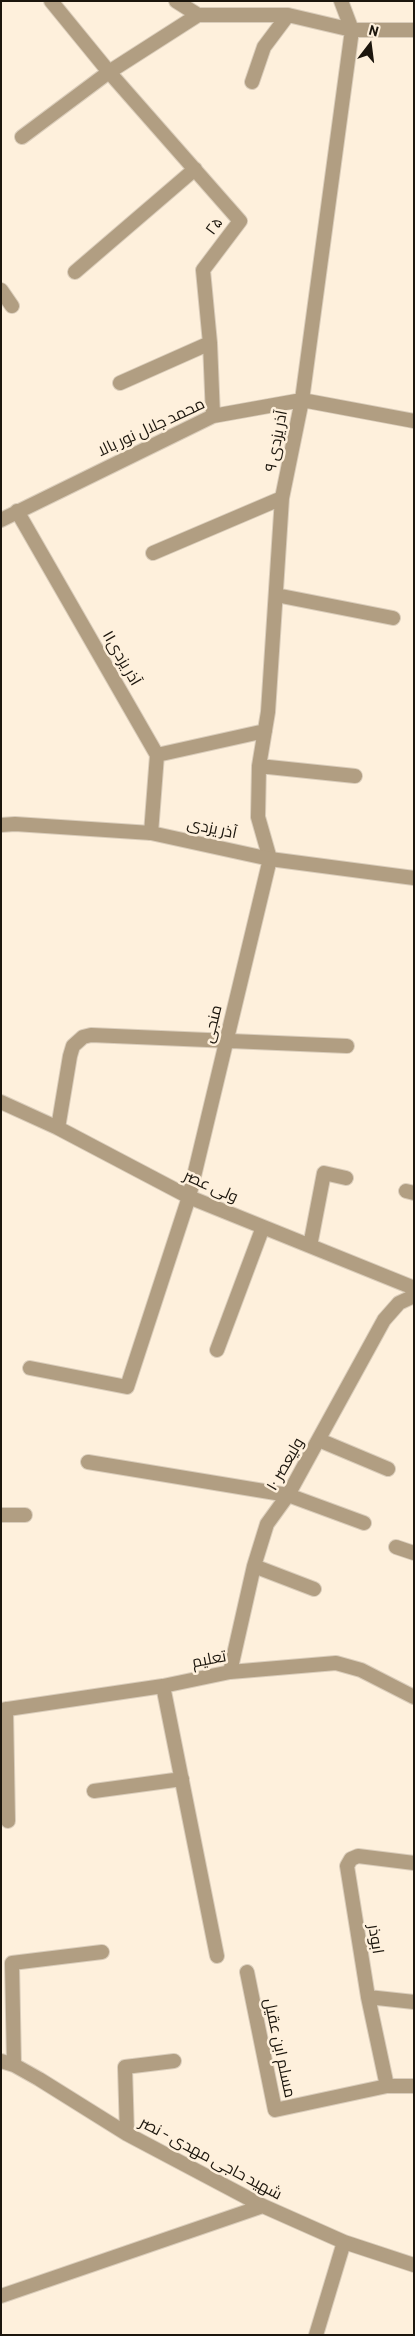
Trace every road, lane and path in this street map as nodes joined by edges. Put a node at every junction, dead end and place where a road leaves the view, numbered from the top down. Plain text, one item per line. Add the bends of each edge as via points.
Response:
1 (51, 1) edge
2 (176, 1) edge
3 (341, 1) edge
4 (198, 15) junction
5 (288, 15) junction
6 (352, 30) junction
7 (414, 30) edge
8 (109, 72) junction
9 (252, 82) dead end
10 (22, 138) dead end
11 (195, 169) junction
12 (75, 272) dead end
13 (1, 290) edge
14 (12, 306) dead end
15 (210, 343) junction
16 (120, 383) dead end
17 (302, 400) junction
18 (213, 416) junction
19 (414, 421) edge
20 (282, 498) junction
21 (16, 511) junction
22 (1, 520) edge
23 (153, 553) dead end
24 (276, 595) junction
25 (394, 618) dead end
26 (265, 731) junction
27 (158, 755) junction
28 (259, 766) junction
29 (355, 776) dead end
30 (1, 825) edge
31 (151, 833) junction
32 (270, 859) junction
33 (414, 878) edge
34 (226, 1040) junction
35 (347, 1046) dead end
36 (1, 1102) edge
37 (58, 1128) junction
38 (346, 1178) dead end
39 (189, 1197) junction
40 (263, 1227) junction
41 (310, 1246) junction
42 (414, 1288) edge
43 (414, 1296) edge
44 (217, 1350) dead end
45 (30, 1368) dead end
46 (319, 1440) junction
47 (88, 1462) dead end
48 (388, 1469) dead end
49 (288, 1495) junction
50 (1, 1515) edge
51 (25, 1515) dead end
52 (364, 1523) dead end
53 (396, 1547) dead end
54 (414, 1553) edge
55 (254, 1566) junction
56 (314, 1589) dead end
57 (230, 1672) junction
58 (163, 1686) junction
59 (414, 1697) edge
60 (4, 1710) edge
61 (182, 1779) junction
62 (94, 1792) dead end
63 (8, 1821) dead end
64 (414, 1863) edge
65 (102, 1952) dead end
66 (217, 1956) dead end
67 (247, 1972) dead end
68 (368, 1998) junction
69 (414, 2002) edge
70 (174, 2061) dead end
71 (8, 2063) edge
72 (387, 2086) junction
73 (414, 2086) edge
74 (127, 2134) junction
75 (263, 2206) junction
76 (344, 2242) junction
77 (414, 2265) edge
78 (1, 2296) edge
79 (316, 2335) edge

1 - 8 street, ۲۵
2 - 4 street
3 - 6 street
4 - 5 street
4 - 8 street
5 - 6 street
5 - 9 street via 264,48
6 - 7 street
6 - 17 street, آذر یزدی ۹
8 - 10 street
8 - 11 street, ۲۵
11 - 12 street
11 - 15 street, ۲۵ via 240,221 203,270
13 - 14 street
15 - 16 street
15 - 18 street, ۲۵
17 - 18 street, محمد جلال نور بالا
17 - 19 street, محمد جلال نور بالا
17 - 20 street, آذر یزدی ۹
18 - 21 street, محمد جلال نور بالا
20 - 23 street
20 - 24 street, آذر یزدی ۹
21 - 22 street, محمد جلال نور بالا
21 - 27 street, آذر یزدی۱۱
24 - 25 street
24 - 26 street, آذر یزدی ۹
26 - 27 street
26 - 28 street, آذر یزدی ۹
27 - 31 street
28 - 29 street
28 - 32 street, آذر یزدی ۹ via 258,817
30 - 31 street, آذر یزدی
31 - 32 street, آذر یزدی
32 - 33 street, آذر یزدی
32 - 34 street, منجی
34 - 35 street
34 - 37 street via 91,1035 82,1038 70,1056
34 - 39 street, منجی
36 - 37 street, ولی عصر
37 - 39 street, ولی عصر
38 - 41 street via 324,1173
39 - 40 street, ولی عصر
39 - 45 street, منجی via 127,1387
40 - 41 street, ولی عصر
40 - 44 street
41 - 42 street, ولی عصر
43 - 46 street, ۱۰ ولیعصر via 399,1303 384,1320
46 - 48 street
46 - 49 street, ۱۰ ولیعصر
47 - 49 street
49 - 52 street
49 - 55 street, ۱۰ ولیعصر via 267,1524
50 - 51 street
53 - 54 street
55 - 56 street
55 - 57 street, ۱۰ ولیعصر
57 - 58 street, تعلیم
57 - 59 street, تعلیم via 336,1663 361,1670
58 - 60 street, تعلیم
58 - 61 street
60 - 63 street, تعلیم
61 - 62 street
61 - 66 street
64 - 68 street, ابوذر via 358,1856 347,1866
65 - 71 street via 12,1962
67 - 72 street, مسلم ابن عقیل via 275,2110
68 - 69 street
68 - 72 street, ابوذر
70 - 74 street via 125,2067
71 - 74 street, شهید حاجی مهدی - نصر
72 - 73 street, مسلم ابن عقیل
74 - 75 street, شهید حاجی مهدی - نصر
75 - 76 street, شهید حاجی مهدی - نصر
75 - 78 street
76 - 77 street, شهید حاجی مهدی - نصر
76 - 79 street

